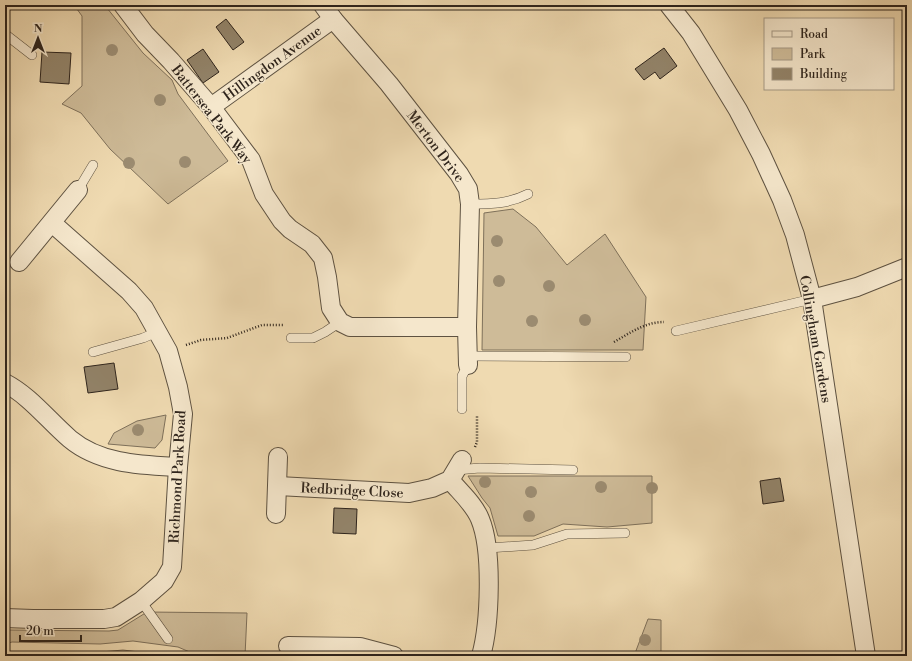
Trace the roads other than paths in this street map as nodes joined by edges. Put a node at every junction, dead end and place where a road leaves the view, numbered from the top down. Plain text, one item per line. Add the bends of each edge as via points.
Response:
1 (8, 5) edge
2 (123, 5) edge
3 (675, 7) edge
4 (5, 10) edge
5 (328, 12) edge
6 (5, 34) edge
7 (32, 55) dead end
8 (211, 107) junction
9 (93, 165) dead end
10 (78, 190) joint
11 (528, 194) dead end
12 (470, 204) junction
13 (52, 223) junction
14 (19, 262) dead end
15 (907, 267) edge
16 (812, 299) junction
17 (340, 322) junction
18 (467, 328) junction
19 (676, 331) dead end
20 (157, 332) junction
21 (291, 338) dead end
22 (93, 352) dead end
23 (626, 357) dead end
24 (468, 361) junction
25 (5, 383) edge
26 (462, 409) dead end
27 (278, 457) dead end
28 (178, 467) junction
29 (456, 470) junction
30 (573, 470) dead end
31 (278, 486) junction
32 (276, 514) dead end
33 (625, 533) dead end
34 (488, 548) junction
35 (141, 601) junction
36 (5, 618) edge
37 (168, 638) dead end
38 (288, 646) dead end
39 (316, 651) edge
40 (394, 656) edge
41 (483, 656) edge
42 (866, 656) edge

1 - 4 lane
2 - 8 street, Battersea Park Way via 144,34
3 - 16 street, Collingham Gardens via 731,98 761,154 795,235
5 - 8 street, Hillingdon Avenue
5 - 12 street, Merton Drive via 389,84 459,174 468,189
6 - 7 lane
8 - 17 street, Battersea Park Way via 251,160 264,194 282,221 312,244 323,258 331,308
9 - 10 lane
10 - 13 street
11 - 12 lane via 514,201
12 - 18 street, Merton Drive
13 - 14 street
13 - 20 street, Richmond Park Road via 129,291 144,308
15 - 16 street via 857,287
16 - 19 lane
16 - 42 street, Collingham Gardens
17 - 18 street via 350,328
17 - 21 lane via 313,338
18 - 24 street, Merton Drive
20 - 22 lane
20 - 28 street, Richmond Park Road via 168,351 183,414
23 - 24 lane
24 - 26 lane via 462,376
25 - 28 street via 14,387 72,440 86,449 108,459 134,464
27 - 31 street
28 - 35 street, Richmond Park Road via 172,567 164,581
29 - 30 lane
29 - 31 street, Redbridge Close via 432,488 409,493
29 - 34 street via 468,500 480,518
31 - 32 street
33 - 34 lane via 567,534 533,545
34 - 41 street via 488,596
35 - 36 street, Richmond Park Road via 116,617 104,619
35 - 37 lane
38 - 39 street
39 - 40 street via 360,647

